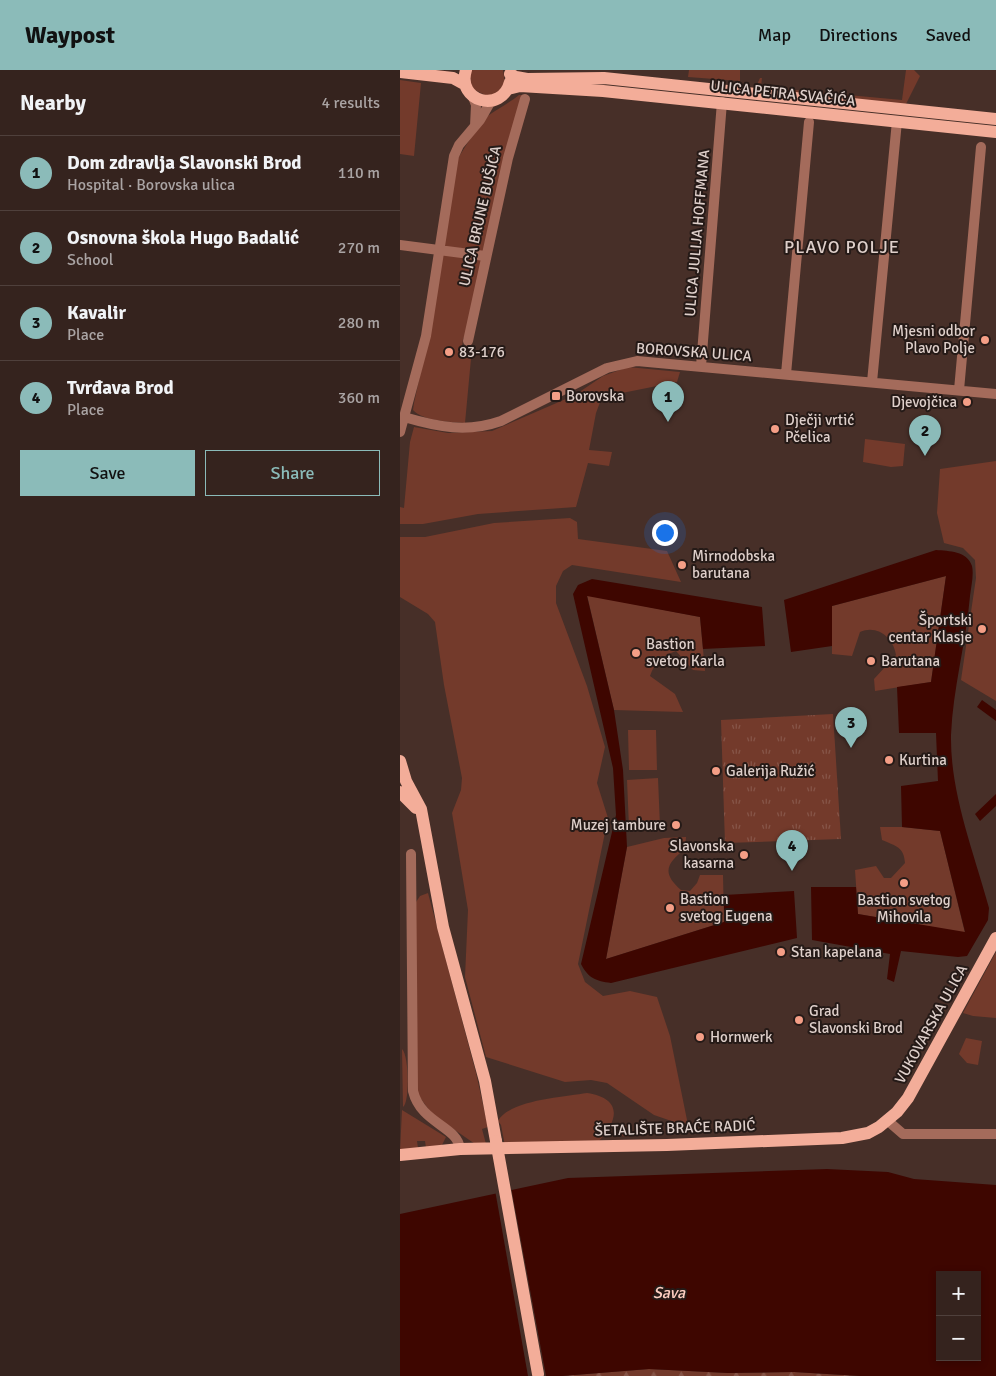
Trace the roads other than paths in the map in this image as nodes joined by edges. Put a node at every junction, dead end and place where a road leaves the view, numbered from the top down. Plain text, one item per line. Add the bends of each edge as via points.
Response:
1 (443, 70) edge
2 (459, 70) edge
3 (466, 70) edge
4 (400, 72) edge
5 (510, 72) edge
6 (464, 84) junction
7 (508, 90) junction
8 (473, 97) junction
9 (525, 99) dead end
10 (491, 102) junction
11 (722, 102) junction
12 (996, 119) edge
13 (897, 121) junction
14 (809, 122) dead end
15 (475, 128) junction
16 (996, 132) edge
17 (981, 147) dead end
18 (400, 245) edge
19 (439, 250) junction
20 (485, 256) junction
21 (468, 340) dead end
22 (701, 366) junction
23 (786, 374) junction
24 (872, 382) junction
25 (959, 390) junction
26 (996, 394) edge
27 (404, 417) junction
28 (400, 432) edge
29 (400, 761) edge
30 (400, 792) edge
31 (423, 821) junction
32 (411, 854) dead end
33 (996, 938) edge
34 (405, 1046) edge
35 (888, 1121) junction
36 (996, 1134) edge
37 (460, 1149) junction
38 (400, 1155) edge
39 (538, 1375) edge

1 - 2 main road
3 - 6 main road
4 - 6 main road via 453,78
5 - 7 main road
5 - 12 main road, ULICA PETRA SVAČIĆA via 527,79 604,78
6 - 8 main road
7 - 10 main road
7 - 11 main road, ULICA PETRA SVAČIĆA via 520,86 554,87
8 - 10 main road
8 - 15 street
9 - 20 street, ULICA BRUNE BUŠIĆA
10 - 15 street
11 - 13 main road, ULICA PETRA SVAČIĆA
11 - 22 street, ULICA JULIJA HOFFMANA
13 - 16 main road, ULICA PETRA SVAČIĆA
13 - 24 street
14 - 23 street
15 - 19 street via 459,145 454,156
17 - 25 street
18 - 19 street
19 - 20 street
19 - 27 street via 426,336
20 - 21 street, ULICA BRUNE BUŠIĆA
22 - 23 street, BOROVSKA ULICA
22 - 27 street, BOROVSKA ULICA via 637,361 618,365 501,421 476,428 455,429
23 - 24 street, BOROVSKA ULICA
24 - 25 street, BOROVSKA ULICA
25 - 26 street, BOROVSKA ULICA
27 - 28 street
29 - 31 main road
30 - 31 main road
31 - 39 main road, bridge via 458,990 485,1081
32 - 34 street
33 - 35 main road, VUKOVARSKA ULICA via 919,1081
34 - 37 street via 416,1104 457,1138
35 - 36 street via 903,1134
35 - 37 main road, ŠETALIŠTE BRAĆE RADIĆ via 868,1133 842,1138
37 - 38 main road, ŠETALIŠTE BRAĆE RADIĆ

